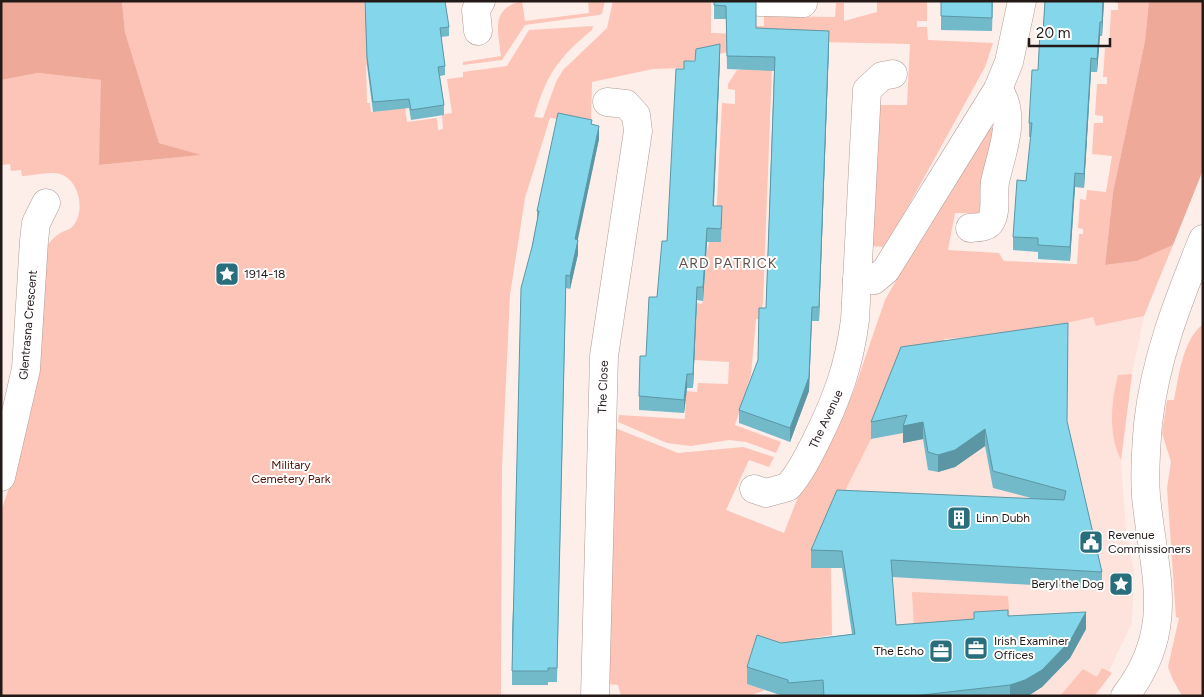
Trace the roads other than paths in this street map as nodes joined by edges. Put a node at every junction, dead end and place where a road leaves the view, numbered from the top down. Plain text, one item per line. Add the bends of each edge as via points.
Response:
1 (481, 1) edge
2 (803, 1) edge
3 (1022, 1) edge
4 (760, 2) edge
5 (478, 31) dead end
6 (893, 74) dead end
7 (998, 89) junction
8 (607, 102) dead end
9 (46, 203) dead end
10 (970, 228) dead end
11 (1203, 239) edge
12 (1197, 270) edge
13 (857, 280) junction
14 (1, 478) edge
15 (754, 489) dead end
16 (596, 696) edge
17 (1124, 696) edge

1 - 5 street via 476,10
2 - 4 street
3 - 7 street via 1009,62
6 - 13 street, The Avenue via 882,76 867,90
7 - 10 street via 1007,110 1006,132 995,184 994,213 990,222 982,227
7 - 13 street via 886,270 874,280
8 - 16 street, The Close via 626,104 636,115 638,131 604,356
9 - 14 street, Glentrasna Crescent via 36,224 34,240 26,369
11 - 12 street
12 - 17 street via 1164,341 1151,396 1145,461 1146,495 1160,590 1151,648 1136,681
13 - 15 street, The Avenue via 851,346 834,405 803,466 788,487 766,493

